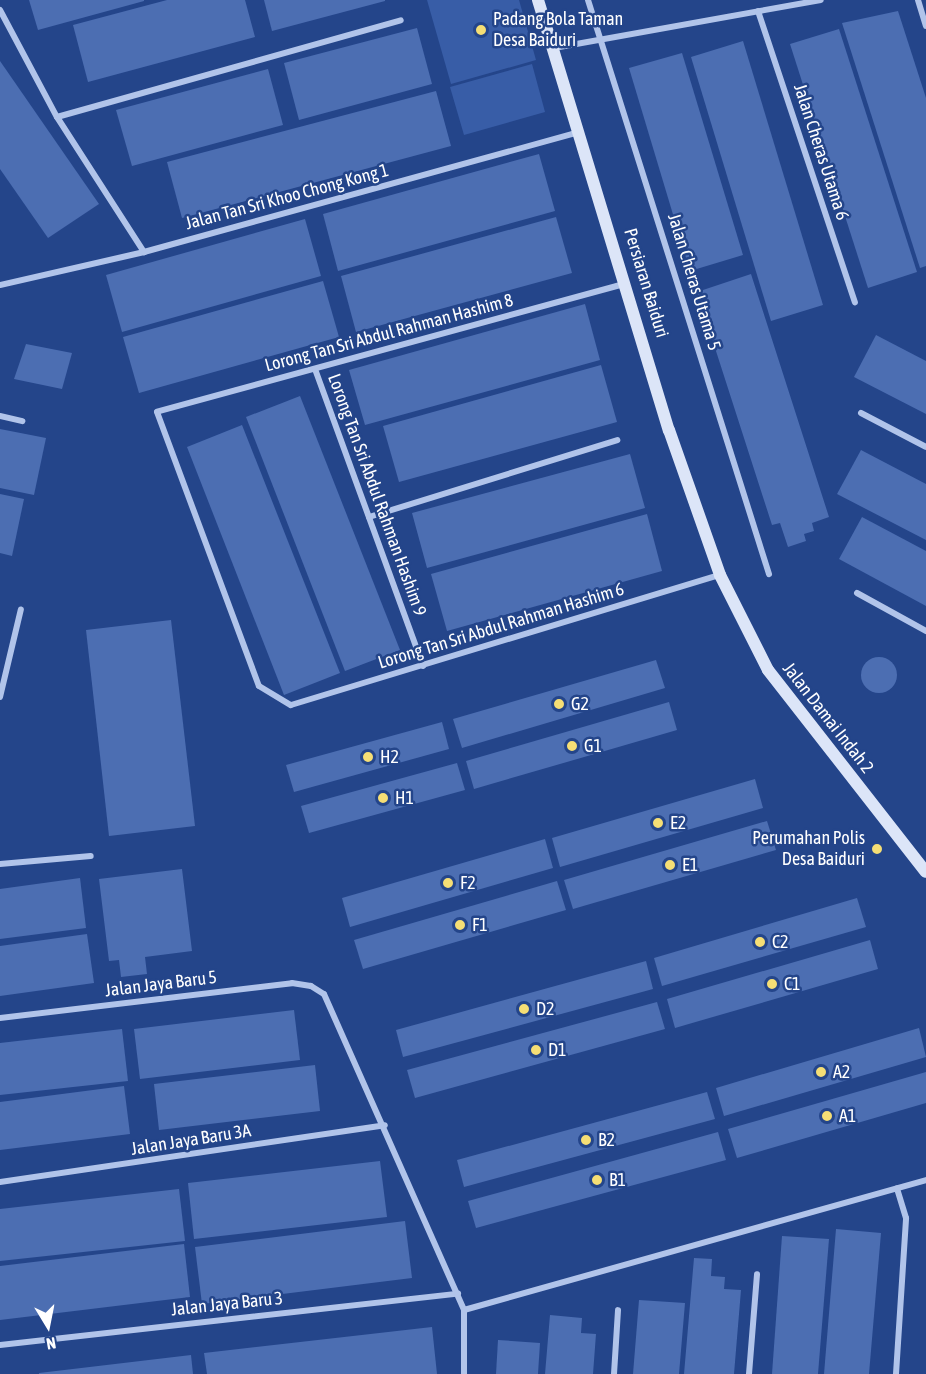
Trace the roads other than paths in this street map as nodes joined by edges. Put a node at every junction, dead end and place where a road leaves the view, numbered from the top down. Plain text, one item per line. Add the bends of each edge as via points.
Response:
1 (538, 0) edge
2 (588, 0) edge
3 (821, 0) edge
4 (918, 0) edge
5 (0, 10) edge
6 (758, 11) junction
7 (401, 20) dead end
8 (926, 26) edge
9 (602, 39) junction
10 (554, 48) junction
11 (57, 117) junction
12 (581, 132) junction
13 (144, 252) junction
14 (628, 283) junction
15 (0, 285) edge
16 (855, 302) dead end
17 (315, 369) junction
18 (861, 413) dead end
19 (0, 416) edge
20 (22, 421) dead end
21 (617, 440) dead end
22 (926, 447) edge
23 (369, 518) junction
24 (768, 574) dead end
25 (720, 575) junction
26 (857, 593) dead end
27 (21, 609) dead end
28 (926, 631) edge
29 (423, 666) junction
30 (0, 697) edge
31 (291, 705) joint
32 (91, 856) dead end
33 (0, 864) edge
34 (926, 872) edge
35 (0, 1018) edge
36 (385, 1125) junction
37 (926, 1180) edge
38 (0, 1182) edge
39 (897, 1188) junction
40 (758, 1274) dead end
41 (458, 1294) junction
42 (464, 1310) junction
43 (618, 1310) dead end
44 (0, 1345) edge
45 (464, 1374) edge
46 (614, 1374) edge
47 (749, 1374) edge
48 (896, 1374) edge

1 - 10 street, Persiaran Baiduri
2 - 9 street, Jalan Cheras Utama 5
3 - 6 street
4 - 8 street
5 - 11 street
6 - 9 street
6 - 16 street, Jalan Cheras Utama 6
7 - 11 street
9 - 10 street
9 - 24 street, Jalan Cheras Utama 5
10 - 12 street, Persiaran Baiduri
11 - 13 street
12 - 13 street, Jalan Tan Sri Khoo Chong Kong 1
12 - 14 street, Persiaran Baiduri
13 - 15 street, Jalan Tan Sri Khoo Chong Kong 1
14 - 17 street, Lorong Tan Sri Abdul Rahman Hashim 8
14 - 25 street, Persiaran Baiduri via 669,430
17 - 23 street, Lorong Tan Sri Abdul Rahman Hashim 9
17 - 31 street, Lorong Tan Sri Abdul Rahman Hashim 8 via 157,412 259,686
18 - 22 street
19 - 20 street
21 - 23 street
23 - 29 street, Lorong Tan Sri Abdul Rahman Hashim 9
25 - 29 street, Lorong Tan Sri Abdul Rahman Hashim 6
25 - 34 street, Jalan Damai Indah 2 via 768,670
26 - 28 street
27 - 30 street
29 - 31 street, Lorong Tan Sri Abdul Rahman Hashim 6
32 - 33 street
35 - 36 street, Jalan Jaya Baru 5 via 292,983 311,986 324,994
36 - 38 street, Jalan Jaya Baru 3A
36 - 41 street
37 - 39 street
39 - 42 street
39 - 48 street via 906,1218
40 - 47 street
41 - 42 street
41 - 44 street, Jalan Jaya Baru 3
42 - 45 street
43 - 46 street

